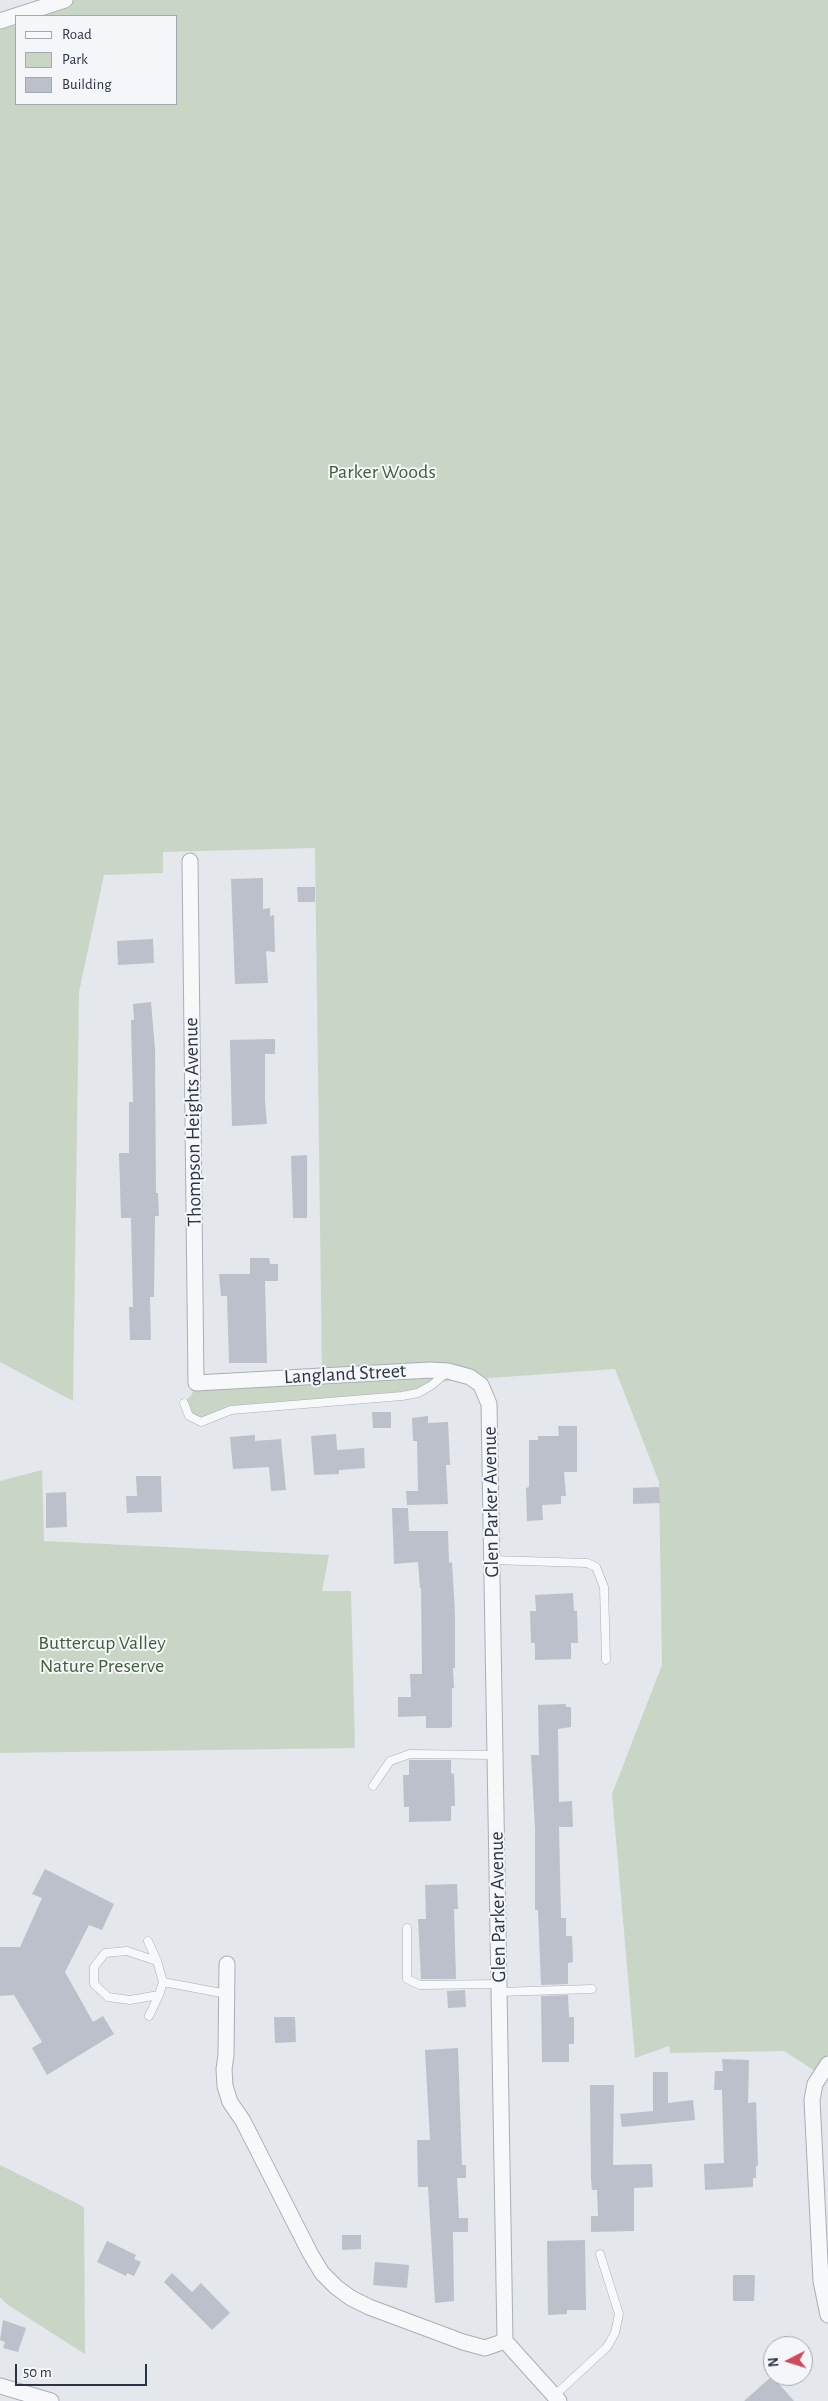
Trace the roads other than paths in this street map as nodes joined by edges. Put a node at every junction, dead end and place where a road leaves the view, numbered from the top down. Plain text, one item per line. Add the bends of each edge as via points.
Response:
1 (65, 0) edge
2 (21, 15) edge
3 (15, 17) edge
4 (0, 22) edge
5 (190, 861) dead end
6 (448, 1371) junction
7 (196, 1383) joint
8 (486, 1393) joint
9 (184, 1403) dead end
10 (492, 1560) junction
11 (606, 1660) dead end
12 (495, 1755) junction
13 (373, 1786) dead end
14 (407, 1928) dead end
15 (148, 1941) dead end
16 (157, 1961) junction
17 (227, 1964) dead end
18 (163, 1982) junction
19 (499, 1988) junction
20 (592, 1989) dead end
21 (227, 1994) junction
22 (159, 1995) junction
23 (149, 2016) dead end
24 (828, 2064) edge
25 (600, 2254) dead end
26 (828, 2315) edge
27 (505, 2340) junction
28 (0, 2386) edge
29 (557, 2398) edge
30 (51, 2401) edge

1 - 2 street
3 - 4 street
5 - 7 street, Thompson Heights Avenue
6 - 7 street, Langland Street
6 - 8 street, Langland Street via 470,1377
6 - 9 lane via 418,1393 231,1410 201,1422 189,1416
8 - 10 street, Glen Parker Avenue via 490,1413
10 - 11 lane via 587,1563 596,1567 604,1587
10 - 12 street, Glen Parker Avenue
12 - 13 lane via 410,1754 390,1761
12 - 19 street, Glen Parker Avenue
14 - 19 lane via 407,1979 420,1985
15 - 16 lane
16 - 18 lane
16 - 22 lane via 127,1951 105,1953 94,1967 94,1984 108,1997 130,2000
17 - 21 street
18 - 21 lane
18 - 22 lane
19 - 20 lane
19 - 27 street, Glen Parker Avenue
21 - 27 street via 224,2068 230,2102 322,2272 336,2287 369,2307 463,2342 485,2348
22 - 23 lane
24 - 26 street via 815,2084 812,2100 820,2281
25 - 29 lane via 620,2314 615,2334 607,2347
27 - 29 street
28 - 30 street

